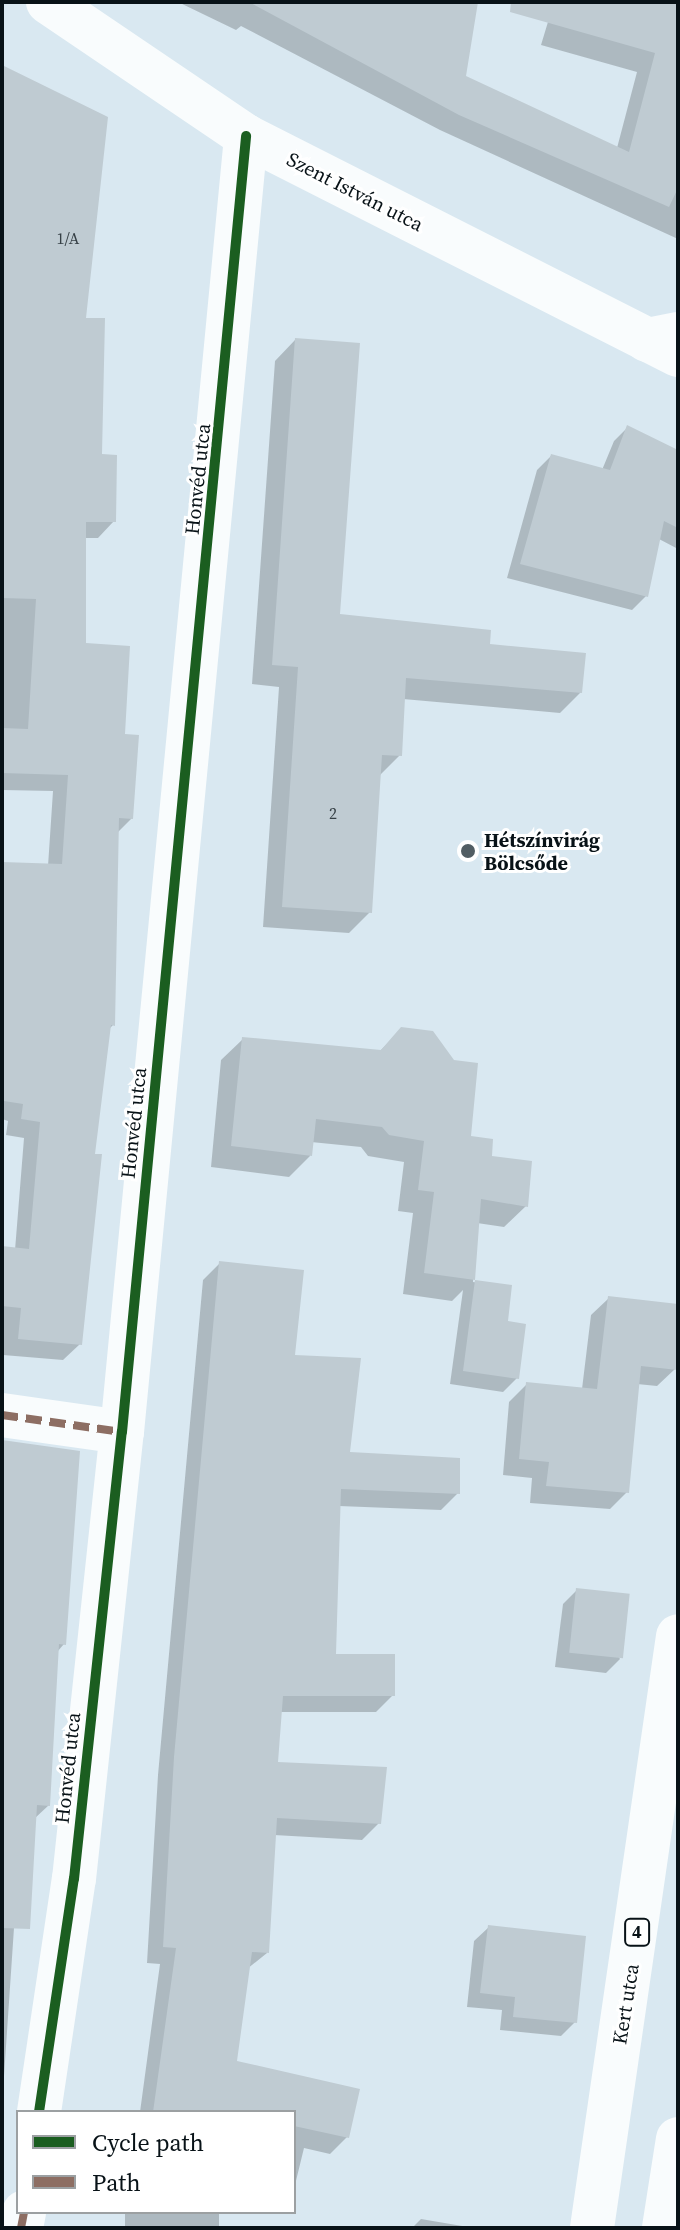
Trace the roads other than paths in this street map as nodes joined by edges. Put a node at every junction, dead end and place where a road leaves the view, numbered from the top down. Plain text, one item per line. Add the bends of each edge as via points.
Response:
1 (48, 2) edge
2 (246, 136) junction
3 (668, 343) edge
4 (2, 1415) edge
5 (122, 1432) junction
6 (678, 1636) edge
7 (39, 2110) edge
8 (678, 2139) edge
9 (592, 2228) edge
10 (664, 2228) edge

1 - 2 street, Szent István utca
2 - 3 street, Szent István utca
2 - 5 street, Honvéd utca
4 - 5 street
5 - 7 street, Honvéd utca via 74,1879
6 - 9 street, Kert utca / 4
8 - 10 street

